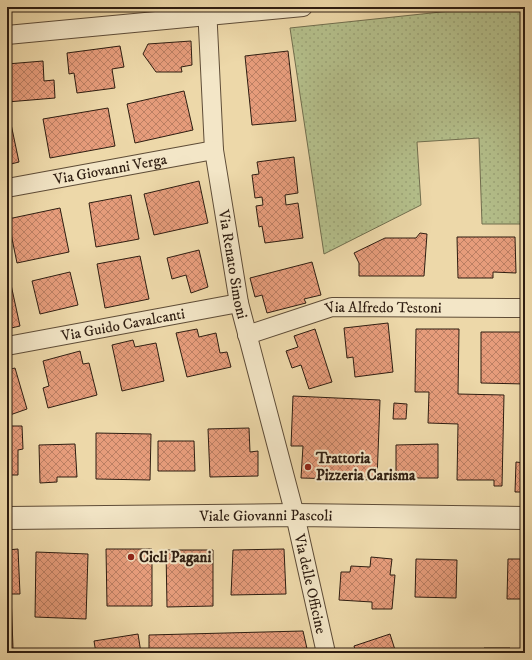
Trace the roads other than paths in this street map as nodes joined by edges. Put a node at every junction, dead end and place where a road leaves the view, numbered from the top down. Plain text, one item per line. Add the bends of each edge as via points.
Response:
1 (303, 7) edge
2 (208, 12) edge
3 (7, 35) edge
4 (214, 150) junction
5 (7, 188) edge
6 (238, 303) junction
7 (525, 308) edge
8 (247, 335) junction
9 (7, 346) edge
10 (295, 515) junction
11 (7, 518) edge
12 (525, 518) edge
13 (326, 653) edge

1 - 2 street
2 - 3 street
2 - 4 street, Via Renato Simoni
4 - 5 street, Via Giovanni Verga
4 - 6 street, Via Renato Simoni
6 - 8 street, Via Renato Simoni
6 - 9 street, Via Guido Cavalcanti
7 - 8 street, Via Alfredo Testoni via 332,307
8 - 10 street, Via Renato Simoni
10 - 11 street, Viale Giovanni Pascoli
10 - 12 street, Viale Giovanni Pascoli
10 - 13 street, Via delle Officine

